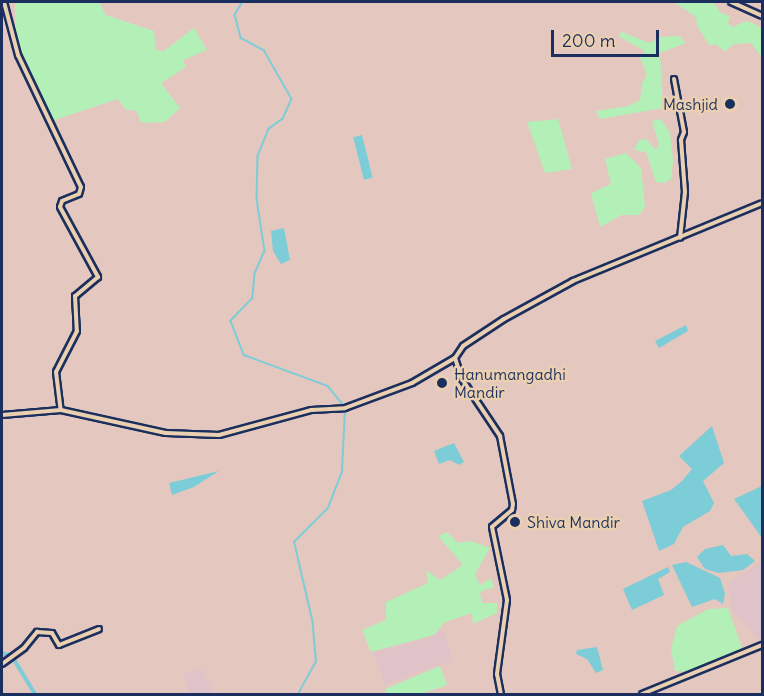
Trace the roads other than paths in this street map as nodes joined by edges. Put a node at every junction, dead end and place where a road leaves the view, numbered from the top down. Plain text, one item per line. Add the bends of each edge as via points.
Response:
1 (4, 2) edge
2 (731, 2) edge
3 (762, 16) edge
4 (674, 78) dead end
5 (762, 203) edge
6 (680, 238) junction
7 (455, 358) junction
8 (61, 410) junction
9 (2, 415) edge
10 (99, 629) dead end
11 (762, 645) edge
12 (2, 664) edge
13 (501, 694) edge
14 (642, 694) edge

1 - 8 street via 18,55 81,188 79,194 62,201 60,207 98,277 75,296 77,332 56,372
2 - 3 street
4 - 6 street via 684,132
5 - 6 street
6 - 7 street via 573,280 463,346
7 - 8 street via 412,383 345,408 311,410 219,435 166,433
7 - 13 street via 462,379 500,436 513,504 512,510 492,527 507,600 497,674
8 - 9 street
10 - 12 street via 59,645 52,633 37,632 24,648
11 - 14 street

